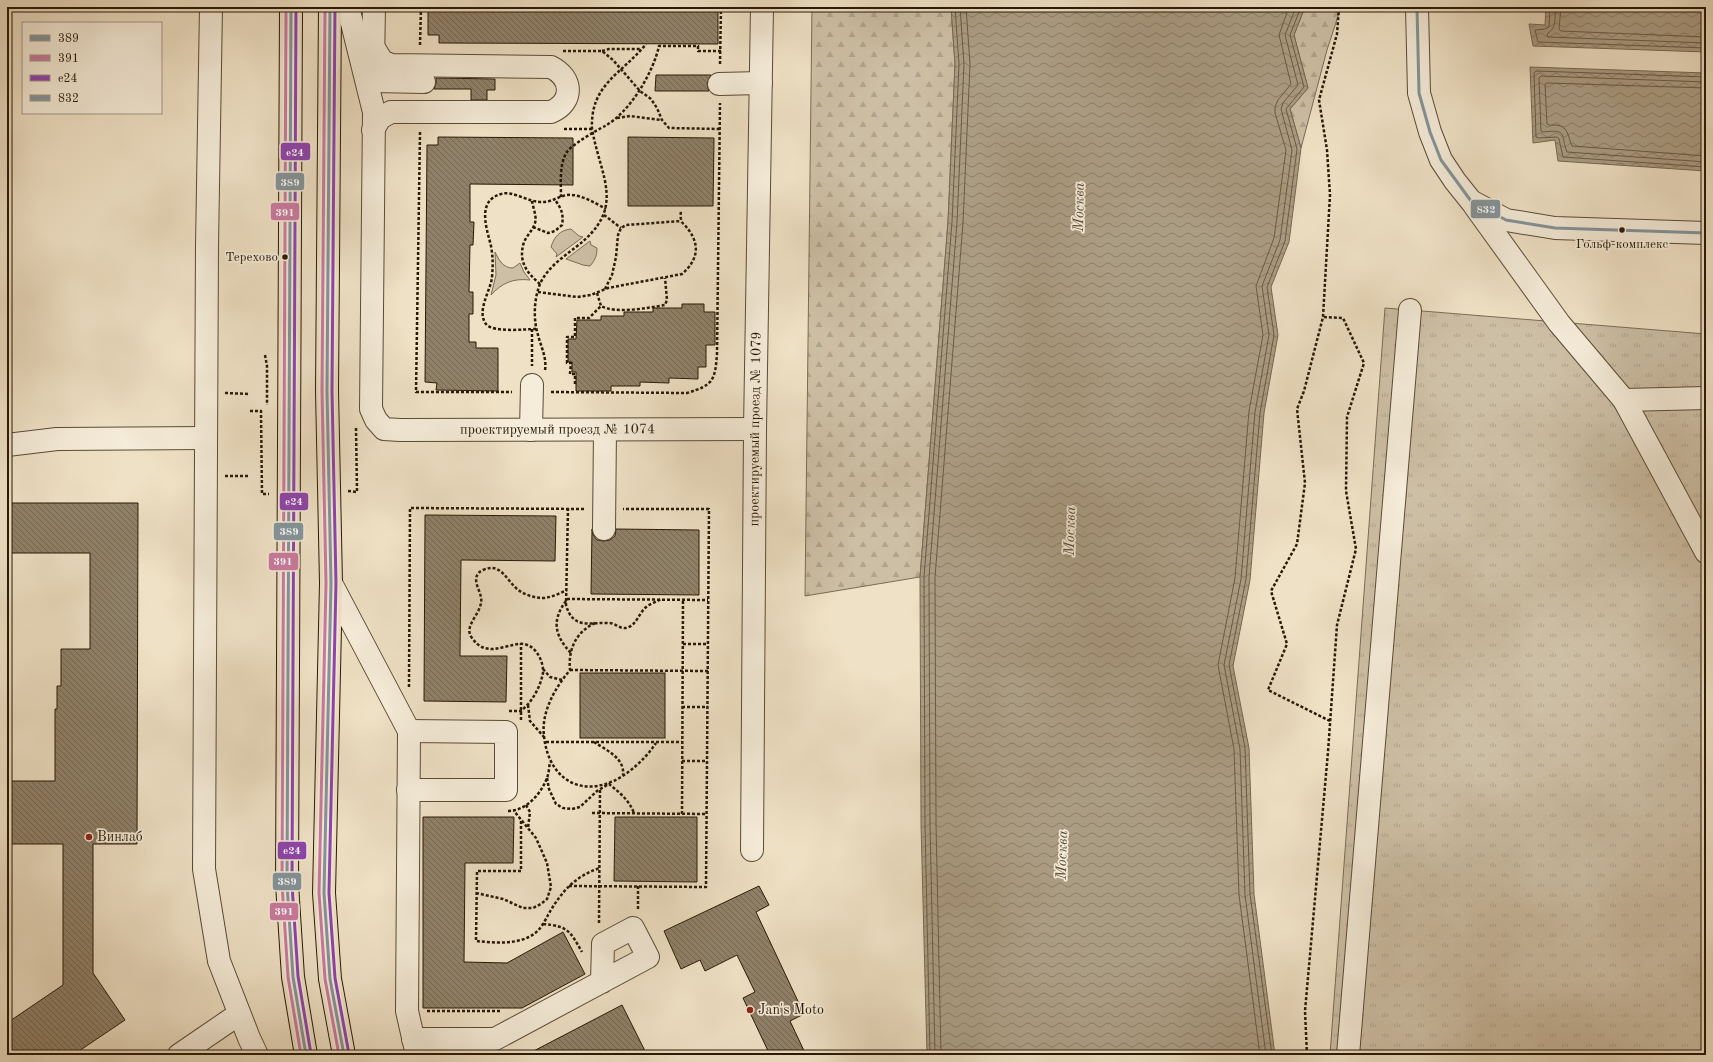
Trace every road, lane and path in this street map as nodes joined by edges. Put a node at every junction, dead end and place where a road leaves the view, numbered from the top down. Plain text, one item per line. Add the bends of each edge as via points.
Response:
1 (211, 7) edge
2 (291, 7) edge
3 (330, 7) edge
4 (348, 7) edge
5 (374, 7) edge
6 (721, 7) edge
7 (762, 7) edge
8 (1339, 7) edge
9 (1417, 7) edge
10 (646, 44) dead end
11 (374, 48) junction
12 (642, 49) junction
13 (602, 51) dead end
14 (721, 51) junction
15 (620, 69) junction
16 (373, 81) junction
17 (424, 82) dead end
18 (761, 83) junction
19 (720, 84) junction
20 (640, 91) junction
21 (616, 118) junction
22 (662, 120) junction
23 (374, 121) junction
24 (420, 127) dead end
25 (559, 128) dead end
26 (720, 129) junction
27 (592, 131) junction
28 (1430, 132) junction
29 (1426, 165) dead end
30 (561, 197) junction
31 (555, 200) junction
32 (532, 201) junction
33 (1471, 201) junction
34 (606, 209) junction
35 (681, 210) dead end
36 (604, 215) junction
37 (681, 221) junction
38 (533, 227) junction
39 (621, 228) junction
40 (1706, 233) edge
41 (665, 278) junction
42 (540, 284) junction
43 (605, 290) junction
44 (538, 292) junction
45 (597, 292) junction
46 (601, 306) junction
47 (1410, 310) dead end
48 (1323, 317) junction
49 (532, 329) junction
50 (536, 329) junction
51 (265, 355) dead end
52 (537, 383) junction
53 (574, 384) dead end
54 (219, 393) dead end
55 (250, 394) dead end
56 (1706, 398) edge
57 (1624, 400) junction
58 (267, 406) dead end
59 (250, 411) dead end
60 (363, 416) junction
61 (755, 429) junction
62 (531, 430) junction
63 (605, 430) junction
64 (206, 438) junction
65 (7, 445) edge
66 (219, 476) dead end
67 (250, 476) dead end
68 (348, 484) dead end
69 (270, 487) dead end
70 (568, 508) junction
71 (604, 519) junction
72 (1706, 552) edge
73 (331, 583) junction
74 (567, 590) junction
75 (567, 599) junction
76 (661, 599) junction
77 (683, 600) junction
78 (708, 600) junction
79 (595, 623) junction
80 (683, 644) junction
81 (708, 644) junction
82 (571, 653) junction
83 (543, 670) junction
84 (570, 670) junction
85 (683, 670) junction
86 (708, 671) junction
87 (562, 680) junction
88 (409, 688) dead end
89 (528, 705) junction
90 (682, 707) junction
91 (708, 707) junction
92 (514, 712) dead end
93 (1330, 721) junction
94 (409, 731) junction
95 (544, 737) junction
96 (546, 742) junction
97 (593, 742) junction
98 (656, 742) junction
99 (682, 742) junction
100 (682, 761) junction
101 (707, 761) junction
102 (550, 762) junction
103 (623, 775) junction
104 (547, 778) junction
105 (609, 784) junction
106 (408, 790) junction
107 (600, 790) junction
108 (526, 805) junction
109 (592, 813) dead end
110 (600, 813) junction
111 (634, 813) junction
112 (682, 814) junction
113 (707, 814) junction
114 (521, 821) junction
115 (528, 828) junction
116 (752, 850) dead end
117 (600, 868) junction
118 (568, 886) junction
119 (600, 886) junction
120 (638, 886) junction
121 (476, 893) junction
122 (638, 916) dead end
123 (543, 924) junction
124 (599, 927) dead end
125 (585, 957) dead end
126 (602, 982) dead end
127 (407, 1011) junction
128 (507, 1011) dead end
129 (240, 1014) junction
130 (415, 1047) edge
131 (179, 1055) edge
132 (257, 1055) edge
133 (306, 1055) edge
134 (344, 1055) edge
135 (1307, 1055) edge
136 (1348, 1055) edge

1 - 64 street
2 - 133 main road via 287,884 293,977
3 - 73 main road via 327,391
4 - 23 street
5 - 11 street
6 - 14 path
7 - 18 street, проектируемый проезд № 1079
8 - 48 path via 1337,34 1320,100 1330,195
9 - 28 street via 1419,93
10 - 12 path
11 - 16 street
11 - 23 street via 382,61 391,65 552,67 564,75 568,90 563,104 551,112 391,112
12 - 13 path
12 - 15 path
14 - 19 path
14 - 20 path via 698,51 698,46 659,46 655,62
15 - 20 path
15 - 27 path via 603,87 595,104 591,120
16 - 17 street
16 - 23 street
18 - 19 street
18 - 61 street, проектируемый проезд № 1079
19 - 26 path
20 - 21 path
20 - 22 path via 651,99
21 - 22 path via 630,116
21 - 27 path
22 - 26 path via 669,128
23 - 60 street
24 - 52 path via 416,392
25 - 27 path
26 - 52 path via 717,354 716,371 710,383 687,393
27 - 30 path via 567,151 561,168
27 - 34 path via 607,188
28 - 29 street
28 - 33 street via 1441,160
30 - 31 path
30 - 34 path via 575,196
31 - 32 path
31 - 38 path via 564,217 562,225 548,233
32 - 38 path via 535,214
32 - 49 path via 502,194 492,199 486,207 485,227 493,265 492,282 483,312 485,323 491,328
33 - 40 street via 1506,220 1555,228
33 - 57 street via 1559,323
34 - 36 path
35 - 37 path
36 - 39 path
36 - 42 path via 596,230 560,259
37 - 39 path via 626,225
37 - 41 path via 695,239 696,256 690,267 682,274
38 - 42 path via 522,252 523,266
39 - 43 path via 612,275
41 - 43 path
41 - 46 path via 665,305 608,310
42 - 44 path
43 - 45 path
44 - 45 path via 577,297
44 - 50 path via 535,303
45 - 46 path
46 - 53 path via 589,318 575,318 575,337 567,337 567,363 571,363 570,374 575,374
47 - 136 street
48 - 93 path via 1343,318 1364,363 1347,417 1346,491 1356,549 1337,625
48 - 93 path via 1297,409 1305,483 1296,544 1271,590 1287,644 1268,690
49 - 50 path
49 - 52 path
50 - 52 path via 546,366
51 - 58 path
52 - 62 street
54 - 55 path
56 - 57 street
57 - 72 street
59 - 69 path via 261,411 262,494 270,494
60 - 62 street, проектируемый проезд № 1074 via 376,420 384,429
60 - 68 path via 357,492 348,492
61 - 63 street, проектируемый проезд № 1074
61 - 116 street, проектируемый проезд № 1079
62 - 63 street, проектируемый проезд № 1074
63 - 71 street
64 - 65 street via 57,439
64 - 129 street via 204,869 219,961
66 - 67 path
70 - 71 path
70 - 74 path
70 - 88 path via 410,508
71 - 78 path via 709,509
73 - 94 street
73 - 134 main road via 324,893 330,980
74 - 75 path
74 - 83 path via 553,596 526,595 499,569 485,569 476,578 482,602 470,625 471,638 480,646 491,649 521,643 529,646 542,660
75 - 76 path
75 - 79 path via 568,612 575,619 584,624
75 - 82 path via 557,616 556,628 560,639
76 - 77 path
76 - 79 path via 645,608 634,625 627,628 611,623
77 - 78 path
77 - 80 path
78 - 81 path
79 - 82 path via 578,636
80 - 81 path
80 - 85 path
81 - 86 path
82 - 84 path
83 - 87 path via 550,677
83 - 89 path via 537,691
84 - 85 path
84 - 87 path
85 - 86 path
85 - 90 path
86 - 91 path
87 - 95 path via 549,704
89 - 92 path via 521,712
89 - 95 path via 530,721
90 - 91 path
90 - 99 path
91 - 101 path
93 - 135 path via 1305,1011
94 - 106 street
94 - 106 street via 506,732 506,790
95 - 96 path
96 - 97 path
96 - 102 path
97 - 98 path
97 - 103 path via 615,756 622,764
98 - 99 path
98 - 103 path via 650,752
99 - 100 path
100 - 101 path
100 - 112 path
101 - 113 path
102 - 104 path
102 - 105 path via 558,774 582,787
103 - 105 path
104 - 107 path via 551,797 563,808 580,807
104 - 108 path via 538,794
105 - 107 path
105 - 111 path via 622,794
106 - 127 street
107 - 110 path
108 - 114 path via 514,811
108 - 115 path via 530,812
109 - 110 path
110 - 111 path
110 - 117 path
111 - 112 path
112 - 113 path
113 - 120 path via 706,887
114 - 115 path
114 - 121 path via 521,871 476,871
115 - 121 path via 547,863 551,887 547,899 533,908 523,908 503,899
117 - 118 path via 588,872
117 - 119 path
118 - 119 path
118 - 123 path
119 - 120 path
119 - 124 path
120 - 122 path
121 - 123 path via 476,941 521,941 535,934
123 - 125 path via 564,927 572,933
126 - 130 street via 495,1039
127 - 128 path
127 - 130 street
129 - 131 street
129 - 132 street

